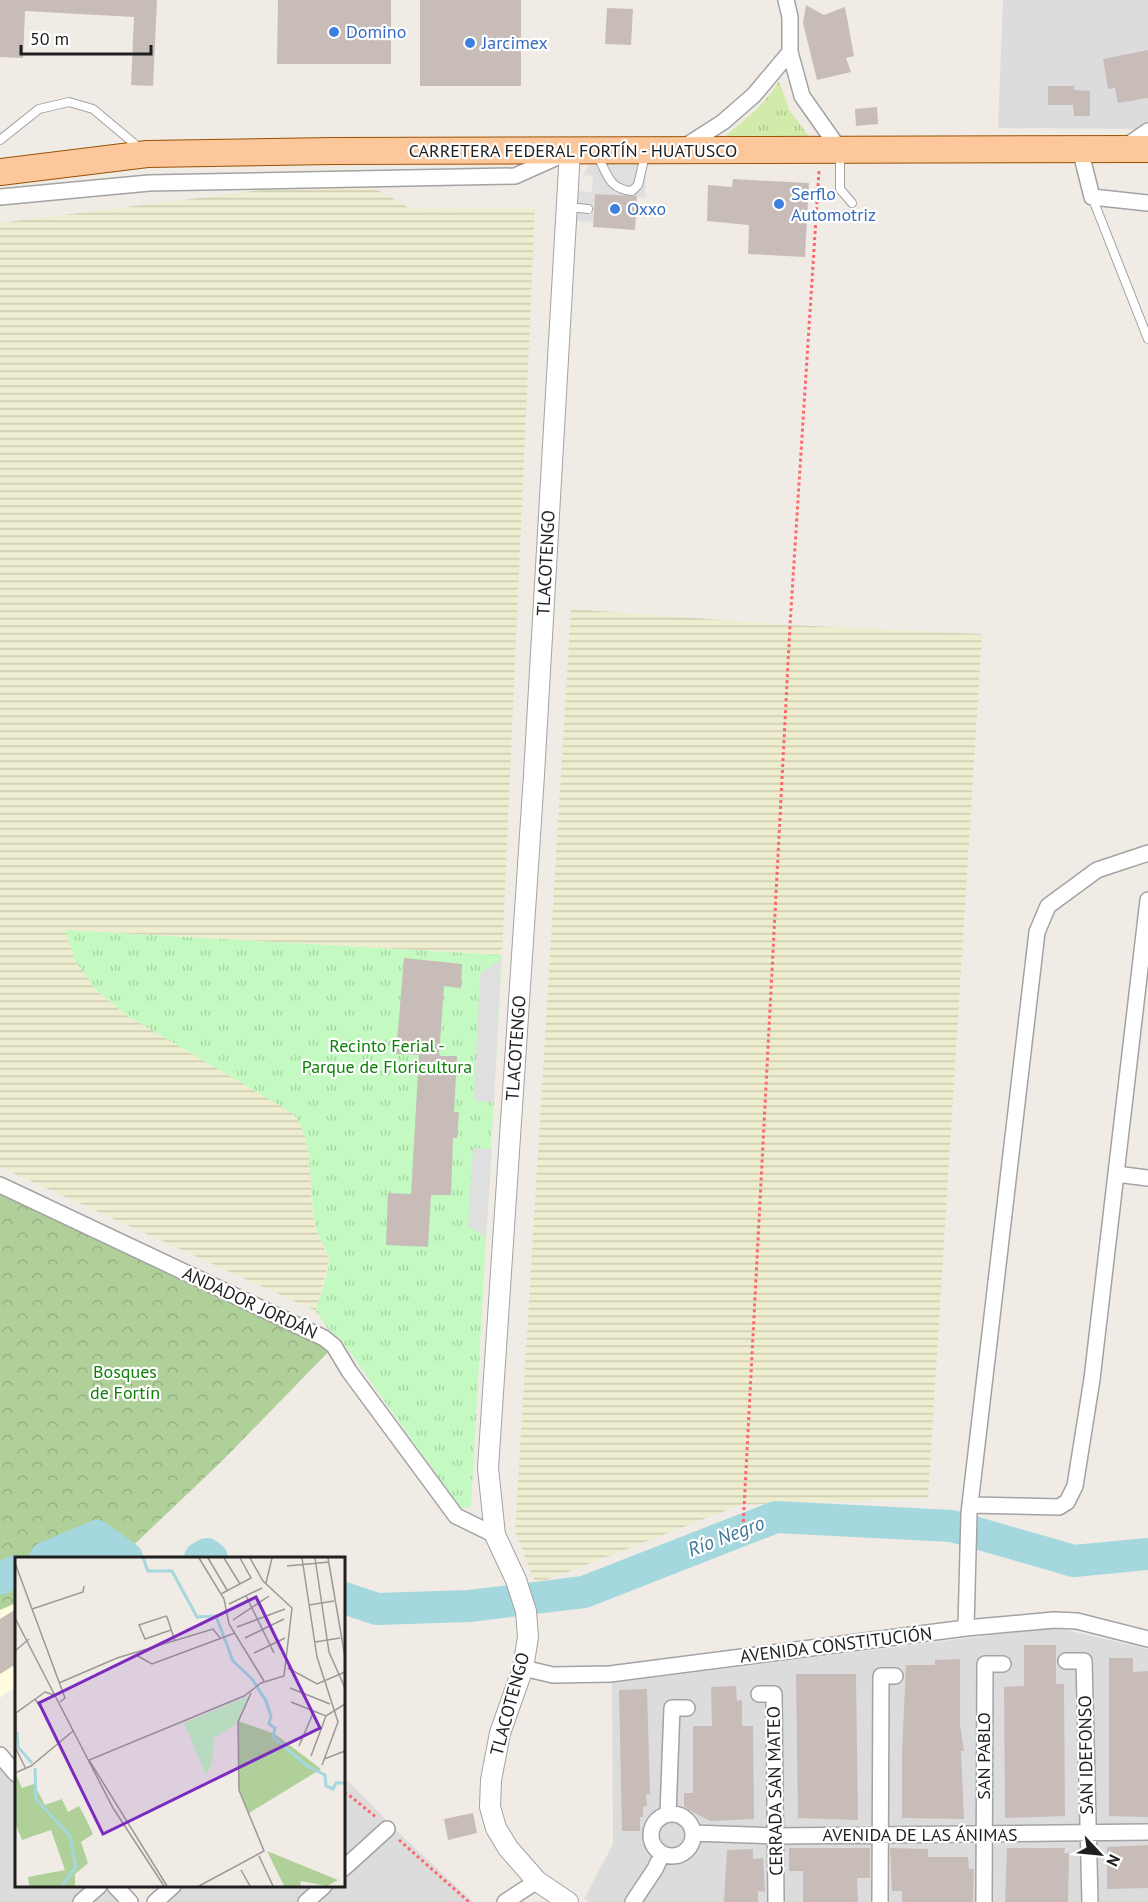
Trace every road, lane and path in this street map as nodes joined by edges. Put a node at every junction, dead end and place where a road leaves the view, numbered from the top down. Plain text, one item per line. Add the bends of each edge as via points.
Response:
1 (786, 0) edge
2 (790, 52) junction
3 (1148, 131) edge
4 (0, 140) edge
5 (1080, 149) junction
6 (1136, 149) edge
7 (582, 151) junction
8 (646, 151) junction
9 (830, 151) junction
10 (677, 152) junction
11 (147, 154) junction
12 (0, 172) edge
13 (0, 197) edge
14 (1092, 197) junction
15 (852, 203) dead end
16 (1148, 203) edge
17 (566, 207) junction
18 (588, 209) dead end
19 (1148, 339) edge
20 (1148, 853) edge
21 (1148, 900) edge
22 (1116, 1174) junction
23 (1148, 1178) edge
24 (0, 1185) edge
25 (969, 1509) junction
26 (743, 1528) dead end
27 (495, 1535) junction
28 (966, 1628) junction
29 (1148, 1639) edge
30 (1066, 1661) dead end
31 (1003, 1664) dead end
32 (523, 1668) junction
33 (896, 1676) dead end
34 (759, 1694) dead end
35 (687, 1708) dead end
36 (0, 1755) edge
37 (15, 1773) edge
38 (345, 1794) edge
39 (668, 1814) junction
40 (387, 1829) junction
41 (693, 1833) junction
42 (1087, 1833) junction
43 (1148, 1833) edge
44 (879, 1835) junction
45 (984, 1835) junction
46 (777, 1836) junction
47 (662, 1854) junction
48 (345, 1867) edge
49 (537, 1881) junction
50 (98, 1887) edge
51 (116, 1887) edge
52 (172, 1887) edge
53 (323, 1887) edge
54 (81, 1902) edge
55 (130, 1902) edge
56 (155, 1902) edge
57 (306, 1902) edge
58 (469, 1902) edge
59 (505, 1902) edge
60 (568, 1902) edge
61 (633, 1902) edge
62 (776, 1902) edge
63 (880, 1902) edge
64 (984, 1902) edge
65 (1089, 1902) edge

1 - 2 street
2 - 9 street via 802,96
2 - 10 street via 746,102
3 - 6 street
4 - 11 lane via 39,110 69,102 93,109
5 - 6 main road, CARRETERA FEDERAL FORTÍN - HUATUSCO
5 - 9 main road, CARRETERA FEDERAL FORTÍN - HUATUSCO
5 - 14 street
7 - 8 main road, CARRETERA FEDERAL FORTÍN - HUATUSCO
7 - 8 lane via 611,183 620,190 633,191
7 - 11 main road, CARRETERA FEDERAL FORTÍN - HUATUSCO
7 - 13 street via 515,176 149,183
7 - 17 street, TLACOTENGO
8 - 10 main road, CARRETERA FEDERAL FORTÍN - HUATUSCO
9 - 10 main road, CARRETERA FEDERAL FORTÍN - HUATUSCO
9 - 15 lane via 840,189
9 - 26 path via 790,625
11 - 12 main road, CARRETERA FEDERAL FORTÍN - HUATUSCO
14 - 16 street
14 - 19 lane
17 - 18 lane
17 - 27 street, TLACOTENGO via 534,775 488,1468
20 - 25 street via 1097,870 1048,906 1037,932
21 - 22 street
22 - 23 street
22 - 25 street via 1075,1486 1067,1502 1059,1507
24 - 27 street, ANDADOR JORDÁN via 324,1338 334,1346 456,1516
25 - 28 street
27 - 32 street, TLACOTENGO via 526,1611 528,1637
28 - 29 street, AVENIDA CONSTITUCIÓN via 1077,1621
28 - 32 street, AVENIDA CONSTITUCIÓN via 610,1674 554,1675
30 - 42 street, SAN IDEFONSO via 1084,1661
31 - 45 street, SAN PABLO via 985,1664
32 - 49 street, TLACOTENGO via 500,1733 490,1780 490,1807 508,1848
33 - 44 street via 880,1676
34 - 46 street, CERRADA SAN MATEO via 774,1694
35 - 39 street via 672,1708
36 - 37 street
38 - 40 path
39 - 41 street via 687,1820
39 - 47 street via 656,1820 651,1832 653,1845
40 - 48 street
40 - 58 path
41 - 46 street, AVENIDA DE LAS ÁNIMAS
41 - 47 street via 684,1852
42 - 43 street, AVENIDA DE LAS ÁNIMAS
42 - 45 street, AVENIDA DE LAS ÁNIMAS
42 - 65 street, SAN IDEFONSO
44 - 45 street, AVENIDA DE LAS ÁNIMAS
44 - 46 street, AVENIDA DE LAS ÁNIMAS
44 - 63 street
45 - 64 street, SAN PABLO
46 - 62 street, CERRADA SAN MATEO
47 - 61 street
49 - 59 street
49 - 60 street, TLACOTENGO
50 - 54 street
51 - 55 street
52 - 56 street
53 - 57 street

